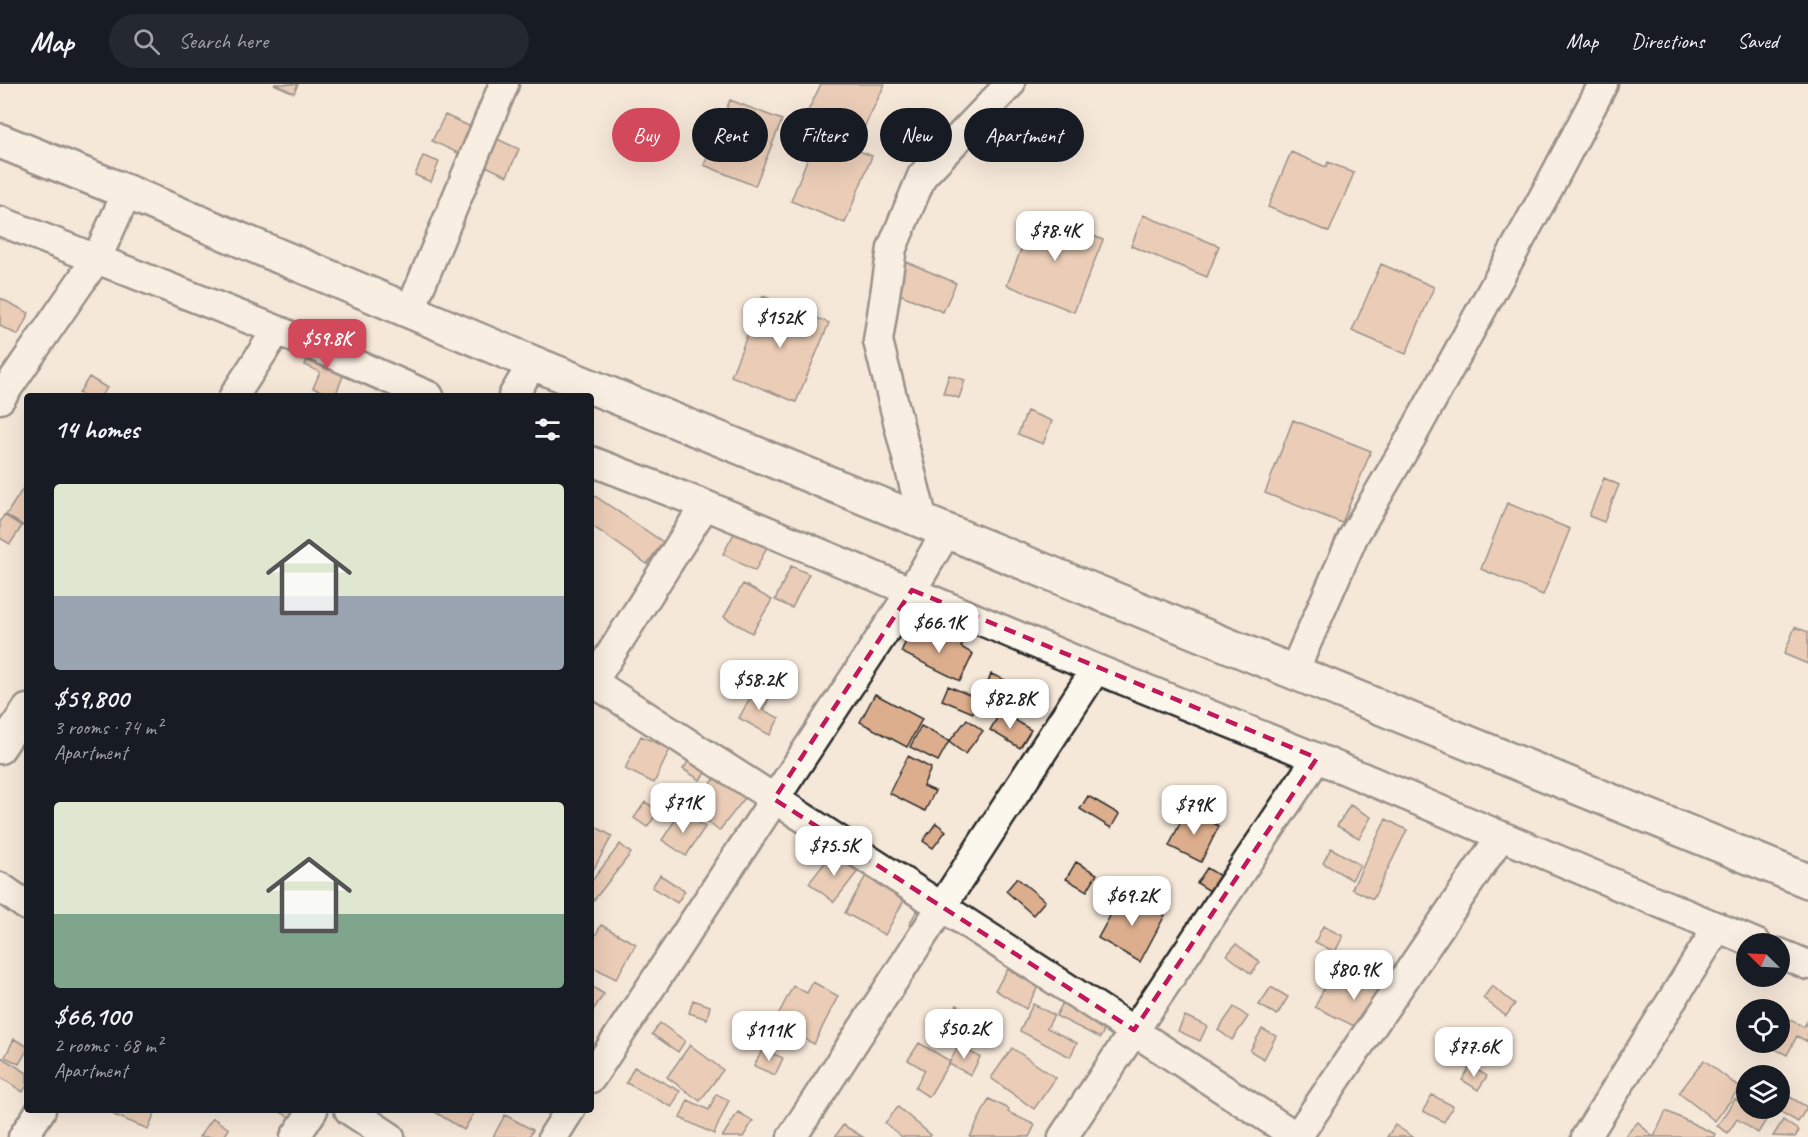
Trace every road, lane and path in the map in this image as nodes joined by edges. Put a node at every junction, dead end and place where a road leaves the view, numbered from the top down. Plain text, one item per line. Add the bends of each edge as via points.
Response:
1 (504, 84) edge
2 (1010, 84) edge
3 (1603, 84) edge
4 (0, 141) edge
5 (127, 192) junction
6 (0, 221) edge
7 (97, 258) junction
8 (410, 311) junction
9 (277, 330) junction
10 (532, 363) junction
11 (236, 393) edge
12 (422, 393) edge
13 (515, 393) edge
14 (0, 399) edge
15 (594, 462) edge
16 (705, 505) junction
17 (935, 526) junction
18 (912, 590) junction
19 (1096, 669) junction
20 (1294, 671) junction
21 (594, 681) edge
22 (594, 685) edge
23 (24, 713) edge
24 (0, 749) edge
25 (1317, 758) junction
26 (774, 798) junction
27 (1501, 836) junction
28 (1808, 881) edge
29 (0, 888) edge
30 (24, 904) edge
31 (943, 906) junction
32 (1718, 927) junction
33 (1736, 935) edge
34 (1134, 1030) junction
35 (594, 1073) edge
36 (39, 1113) edge
37 (311, 1113) edge
38 (354, 1113) edge
39 (568, 1113) edge
40 (23, 1137) edge
41 (296, 1137) edge
42 (390, 1137) edge
43 (553, 1137) edge
44 (792, 1137) edge
45 (1063, 1137) edge
46 (1586, 1137) edge

1 - 8 street
2 - 17 street via 922,176 892,248 878,340
3 - 20 street via 1353,537
4 - 5 street
5 - 7 street
5 - 8 street
6 - 7 street
7 - 9 street
7 - 14 street
8 - 10 street
9 - 11 street
9 - 12 street
10 - 13 street
10 - 17 street
15 - 16 street
16 - 18 street
16 - 21 street
17 - 18 street
17 - 20 street
18 - 19 street
18 - 26 street
19 - 25 street
19 - 31 street
20 - 28 street
22 - 26 street
23 - 24 street
25 - 27 street
25 - 34 street
26 - 31 street
26 - 35 street
27 - 32 street
27 - 34 street via 1297,1137
29 - 30 street
31 - 34 street
31 - 44 street
32 - 33 street
32 - 46 street
34 - 45 street
36 - 40 street
37 - 41 street
38 - 42 street
39 - 43 street

